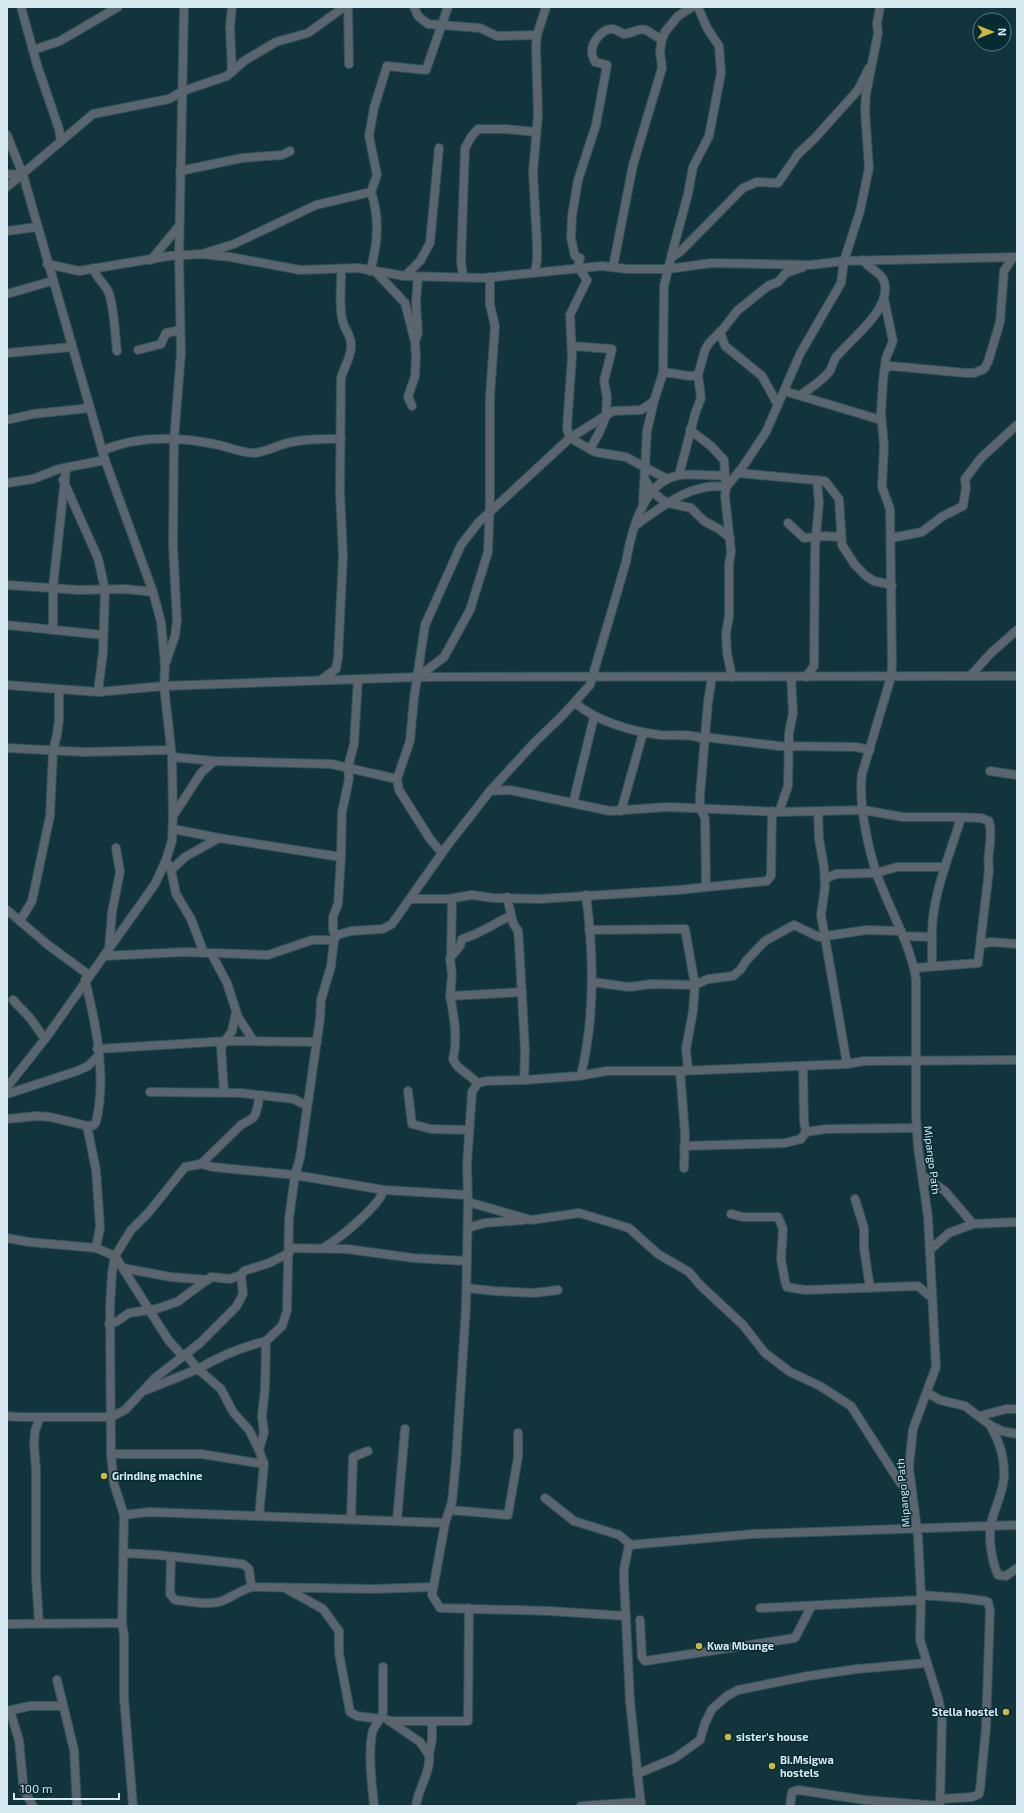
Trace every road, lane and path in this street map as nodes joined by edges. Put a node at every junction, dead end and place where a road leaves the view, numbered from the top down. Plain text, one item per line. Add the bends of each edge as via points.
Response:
1 (21, 7) edge
2 (118, 7) edge
3 (184, 7) edge
4 (232, 7) edge
5 (344, 7) edge
6 (348, 7) edge
7 (414, 7) edge
8 (448, 7) edge
9 (546, 7) edge
10 (692, 7) edge
11 (698, 7) edge
12 (880, 7) edge
13 (441, 24) junction
14 (537, 35) junction
15 (662, 39) junction
16 (33, 50) junction
17 (873, 59) junction
18 (349, 64) dead end
19 (232, 72) junction
20 (183, 91) junction
21 (536, 132) junction
22 (7, 135) edge
23 (61, 141) junction
24 (439, 148) dead end
25 (290, 151) dead end
26 (180, 171) junction
27 (7, 174) edge
28 (23, 175) junction
29 (7, 187) edge
30 (371, 192) junction
31 (179, 226) junction
32 (37, 227) junction
33 (7, 231) edge
34 (201, 254) junction
35 (179, 255) junction
36 (1015, 257) edge
37 (671, 258) junction
38 (151, 260) junction
39 (863, 260) junction
40 (844, 261) junction
41 (47, 264) junction
42 (810, 265) junction
43 (578, 267) junction
44 (613, 267) junction
45 (93, 268) junction
46 (341, 269) junction
47 (668, 269) junction
48 (373, 271) junction
49 (534, 272) junction
50 (405, 276) junction
51 (418, 277) junction
52 (462, 277) junction
53 (490, 277) junction
54 (52, 281) junction
55 (7, 294) edge
56 (884, 299) junction
57 (180, 330) junction
58 (720, 332) junction
59 (415, 342) junction
60 (572, 346) junction
61 (72, 348) junction
62 (138, 350) dead end
63 (117, 351) dead end
64 (7, 353) edge
65 (886, 368) junction
66 (663, 373) junction
67 (698, 375) junction
68 (784, 391) junction
69 (801, 395) junction
70 (654, 401) junction
71 (778, 405) junction
72 (412, 406) dead end
73 (90, 408) junction
74 (606, 416) junction
75 (7, 420) edge
76 (881, 420) junction
77 (1017, 425) edge
78 (690, 430) junction
79 (570, 438) junction
80 (174, 440) junction
81 (341, 440) junction
82 (590, 449) junction
83 (102, 451) junction
84 (105, 460) junction
85 (66, 468) junction
86 (646, 468) junction
87 (738, 473) junction
88 (679, 475) junction
89 (725, 475) junction
90 (667, 479) junction
91 (64, 480) junction
92 (817, 480) junction
93 (646, 481) junction
94 (7, 483) edge
95 (726, 487) junction
96 (652, 491) junction
97 (667, 502) junction
98 (643, 504) junction
99 (490, 512) junction
100 (788, 522) dead end
101 (636, 525) junction
102 (815, 537) junction
103 (840, 537) junction
104 (730, 538) junction
105 (891, 538) junction
106 (7, 585) edge
107 (892, 585) junction
108 (53, 588) junction
109 (105, 590) junction
110 (153, 592) junction
111 (7, 625) edge
112 (53, 630) junction
113 (1017, 630) edge
114 (103, 635) junction
115 (165, 665) junction
116 (972, 675) junction
117 (592, 676) junction
118 (1017, 676) edge
119 (418, 677) junction
120 (712, 677) junction
121 (732, 677) junction
122 (791, 677) junction
123 (806, 677) junction
124 (891, 677) junction
125 (358, 679) junction
126 (318, 681) junction
127 (7, 685) edge
128 (164, 686) junction
129 (59, 689) junction
130 (98, 692) junction
131 (575, 703) junction
132 (594, 717) junction
133 (643, 733) junction
134 (704, 738) junction
135 (789, 747) junction
136 (7, 748) edge
137 (870, 750) junction
138 (53, 751) junction
139 (171, 754) junction
140 (214, 760) junction
141 (348, 768) junction
142 (990, 771) dead end
143 (1017, 775) edge
144 (396, 779) junction
145 (490, 791) junction
146 (573, 803) junction
147 (700, 808) junction
148 (863, 810) junction
149 (622, 811) junction
150 (775, 811) junction
151 (818, 812) junction
152 (173, 816) junction
153 (954, 817) junction
154 (173, 829) junction
155 (219, 838) junction
156 (116, 848) dead end
157 (442, 853) junction
158 (342, 858) junction
159 (166, 860) junction
160 (945, 867) junction
161 (171, 870) junction
162 (876, 872) junction
163 (825, 878) junction
164 (706, 886) junction
165 (586, 895) junction
166 (507, 897) junction
167 (411, 899) junction
168 (452, 899) junction
169 (7, 910) edge
170 (511, 916) junction
171 (20, 921) junction
172 (589, 930) junction
173 (902, 934) junction
174 (825, 937) junction
175 (932, 937) junction
176 (335, 938) junction
177 (981, 944) junction
178 (1017, 944) edge
179 (109, 949) junction
180 (208, 953) junction
181 (104, 956) junction
182 (451, 956) junction
183 (932, 966) junction
184 (914, 968) junction
185 (87, 977) junction
186 (592, 982) junction
187 (694, 986) junction
188 (522, 992) junction
189 (450, 996) junction
190 (12, 1000) dead end
191 (236, 1012) junction
192 (45, 1040) junction
193 (253, 1040) junction
194 (225, 1041) junction
195 (317, 1042) junction
196 (98, 1052) junction
197 (917, 1060) junction
198 (1017, 1060) edge
199 (847, 1064) junction
200 (803, 1066) junction
201 (684, 1071) junction
202 (581, 1075) junction
203 (524, 1080) junction
204 (9, 1082) edge
205 (478, 1083) junction
206 (408, 1091) dead end
207 (150, 1092) dead end
208 (224, 1093) junction
209 (7, 1094) edge
210 (260, 1095) junction
211 (307, 1106) junction
212 (7, 1119) edge
213 (87, 1126) junction
214 (916, 1128) junction
215 (469, 1130) junction
216 (806, 1132) junction
217 (684, 1146) junction
218 (201, 1164) junction
219 (684, 1168) dead end
220 (295, 1174) junction
221 (922, 1175) junction
222 (384, 1190) junction
223 (467, 1198) junction
224 (855, 1199) dead end
225 (731, 1214) dead end
226 (531, 1220) junction
227 (1017, 1222) edge
228 (973, 1224) junction
229 (468, 1228) junction
230 (7, 1238) edge
231 (96, 1248) junction
232 (322, 1248) junction
233 (289, 1250) junction
234 (930, 1250) junction
235 (115, 1256) junction
236 (466, 1261) junction
237 (124, 1268) junction
238 (241, 1275) junction
239 (208, 1280) junction
240 (466, 1288) junction
241 (870, 1288) junction
242 (558, 1290) dead end
243 (932, 1298) junction
244 (151, 1311) junction
245 (109, 1324) junction
246 (266, 1341) junction
247 (184, 1356) junction
248 (198, 1369) junction
249 (143, 1391) junction
250 (928, 1393) junction
251 (1017, 1409) edge
252 (7, 1416) edge
253 (980, 1416) junction
254 (40, 1417) junction
255 (111, 1417) junction
256 (990, 1425) junction
257 (405, 1429) dead end
258 (518, 1433) dead end
259 (1017, 1434) edge
260 (259, 1450) junction
261 (368, 1452) dead end
262 (111, 1454) junction
263 (264, 1464) junction
264 (912, 1492) junction
265 (545, 1498) dead end
266 (450, 1510) junction
267 (124, 1515) junction
268 (259, 1516) junction
269 (350, 1519) junction
270 (397, 1520) junction
271 (445, 1522) junction
272 (1017, 1525) edge
273 (990, 1526) junction
274 (917, 1529) junction
275 (630, 1544) junction
276 (124, 1553) junction
277 (171, 1557) junction
278 (1017, 1568) edge
279 (252, 1586) junction
280 (284, 1587) junction
281 (433, 1587) junction
282 (921, 1598) junction
283 (811, 1607) junction
284 (469, 1608) junction
285 (760, 1608) dead end
286 (626, 1616) junction
287 (640, 1620) dead end
288 (40, 1623) junction
289 (122, 1623) junction
290 (7, 1624) edge
291 (926, 1663) junction
292 (383, 1667) dead end
293 (57, 1680) dead end
294 (63, 1706) junction
295 (9, 1711) edge
296 (384, 1719) junction
297 (432, 1721) junction
298 (428, 1755) junction
299 (637, 1774) junction
300 (641, 1804) edge
301 (940, 1804) edge
302 (33, 1806) edge
303 (77, 1806) edge
304 (132, 1806) edge
305 (374, 1806) edge
306 (416, 1806) edge
307 (581, 1806) edge
308 (790, 1806) edge

1 - 16 street
2 - 16 street via 60,42
3 - 20 street
4 - 19 street
5 - 19 street via 308,33 276,42
6 - 18 street
7 - 13 street via 422,21 428,24
8 - 13 street
9 - 14 street
10 - 15 street via 678,16
11 - 37 street via 707,28 719,46 721,73 709,136 693,167
12 - 17 street
13 - 14 street via 480,28 496,36
13 - 30 street via 426,70 387,66 374,108 369,136 377,174
14 - 21 street
15 - 43 street via 645,30 637,29 625,34 612,29 600,34 594,43 592,53 595,62 607,65 596,125 578,180 572,216 571,238 575,256 580,258
15 - 44 street via 662,68 633,165
16 - 23 street
17 - 37 street via 858,90 798,154 778,183 757,182 743,188
17 - 40 street via 865,110 869,168 860,211
19 - 20 street
20 - 23 street via 169,99 92,114
20 - 26 street
21 - 49 street via 533,172 537,260
21 - 52 street via 478,129 470,137 465,148 463,174
22 - 28 street
23 - 28 street
24 - 50 street via 430,243 420,261
25 - 26 street via 282,155 242,158
26 - 31 street
27 - 28 street
28 - 29 street
28 - 32 street
30 - 34 street via 316,205 234,244
30 - 48 street via 377,208 378,225
31 - 35 street
31 - 38 street
32 - 33 street
32 - 41 street
34 - 35 street
34 - 46 street via 300,270
35 - 38 street
35 - 57 street
36 - 39 street
36 - 65 street via 1004,271 1000,322 984,369 966,373 891,366
37 - 47 street
38 - 45 street
39 - 40 street
39 - 56 street, Mipango Path via 881,275 885,283
40 - 42 street
40 - 68 street via 841,283 800,354
41 - 45 street via 79,271
41 - 54 street
42 - 47 street via 712,263
42 - 58 street via 786,272 778,282 768,286 737,311
43 - 44 street
43 - 49 street
43 - 60 street via 587,280 570,315
44 - 47 street
45 - 63 street via 110,297
46 - 48 street via 358,268
46 - 81 street via 340,307 351,344 350,357 342,378
47 - 66 street via 664,286
48 - 50 street
48 - 59 street via 405,303
49 - 53 street
50 - 51 street
51 - 52 street
51 - 59 street via 418,333
52 - 53 street
53 - 99 street via 490,305 495,326 490,396
54 - 55 street
54 - 61 street
56 - 65 street, Mipango Path via 893,341 886,358
56 - 69 street via 865,328 835,359 829,373
57 - 62 street via 166,333 161,344 157,346
57 - 80 street via 181,353
58 - 67 street via 705,350
58 - 71 street via 725,346 762,376
59 - 72 street via 415,376 408,397
60 - 74 street via 612,349 604,381 607,397
60 - 79 street via 567,428
61 - 64 street
61 - 73 street
65 - 76 street, Mipango Path
66 - 67 street
66 - 70 street
67 - 78 street via 701,398
68 - 69 street
68 - 71 street
69 - 76 street
70 - 74 street via 641,410 613,412
70 - 86 street via 647,431
71 - 87 street via 766,432
73 - 75 street via 33,414
73 - 83 street
74 - 79 street
74 - 82 street
76 - 105 street, Mipango Path via 884,446 882,488 890,510
77 - 105 street via 981,458 965,479 963,506 943,516 922,532
78 - 88 street
78 - 89 street via 724,460
79 - 82 street
79 - 99 street
80 - 81 street via 192,440 254,453 291,442
80 - 83 street via 129,442
80 - 115 street via 173,545 176,621 175,636
81 - 126 street via 343,556 338,658 336,669
82 - 86 street via 626,457
83 - 84 street
84 - 85 street
84 - 110 street
85 - 91 street
85 - 94 street via 33,479
86 - 90 street
86 - 93 street
87 - 92 street
87 - 95 street
88 - 89 street
88 - 90 street
89 - 95 street
90 - 96 street
91 - 108 street
91 - 109 street via 98,558
92 - 102 street via 819,503
92 - 103 street via 825,481 837,496
93 - 96 street
93 - 98 street
95 - 97 street via 715,486 696,490
95 - 104 street
96 - 97 street
96 - 98 street
97 - 101 street
97 - 104 street via 691,508 704,521
98 - 101 street
99 - 119 street via 472,529 461,545 425,625
99 - 119 street via 488,552 470,610 444,657
100 - 102 street via 802,537
101 - 117 street
102 - 103 street
102 - 123 street via 814,666
103 - 107 street via 842,546 866,576 874,581
104 - 121 street via 729,616 726,633
105 - 107 street, Mipango Path
106 - 108 street
107 - 124 street, Mipango Path
108 - 109 street
108 - 112 street
109 - 110 street
109 - 114 street
110 - 115 street via 161,622
111 - 112 street
112 - 114 street
113 - 116 street via 991,653
114 - 130 street
115 - 128 street
116 - 118 street
116 - 124 street
117 - 119 street
117 - 120 street
117 - 131 street via 590,685
119 - 125 street
119 - 144 street via 410,741
120 - 121 street
120 - 134 street
121 - 122 street
122 - 123 street
122 - 135 street via 792,713
123 - 124 street
124 - 137 street, Mipango Path
125 - 126 street
125 - 141 street via 354,744
126 - 128 street
127 - 129 street
128 - 130 street
128 - 139 street
129 - 130 street
129 - 138 street via 57,735
131 - 132 street
131 - 145 street
132 - 133 street
132 - 146 street
133 - 134 street via 693,735
133 - 149 street
134 - 135 street
134 - 147 street
135 - 137 street via 856,746
135 - 150 street via 788,791
136 - 138 street
137 - 148 street, Mipango Path via 861,781
138 - 139 street
138 - 171 street via 50,816 32,901
139 - 140 street
139 - 152 street
140 - 141 street via 331,764
140 - 152 street via 201,774
141 - 144 street
141 - 158 street via 349,779 342,812
142 - 143 street
144 - 157 street via 399,790 430,839
145 - 146 street via 510,790
145 - 157 street
146 - 149 street via 603,810
147 - 149 street
147 - 150 street
147 - 164 street via 705,818
148 - 151 street
148 - 153 street via 903,816
148 - 162 street, Mipango Path
150 - 151 street
150 - 164 street via 769,880
151 - 163 street
152 - 154 street
153 - 160 street via 960,821
153 - 177 street via 981,818 989,821 992,832 987,858 989,870
154 - 155 street
154 - 159 street
155 - 158 street
155 - 161 street via 185,857
156 - 179 street via 120,872 112,912
157 - 167 street
158 - 176 street via 338,904 333,917
159 - 161 street
159 - 179 street via 155,884
160 - 162 street via 897,867
160 - 175 street via 934,908
161 - 180 street via 176,894 192,919
162 - 163 street via 836,874
162 - 173 street, Mipango Path
163 - 174 street via 821,915
164 - 165 street
165 - 166 street via 532,899
165 - 172 street
166 - 168 street via 472,895
166 - 170 street
167 - 168 street
167 - 176 street via 388,927 344,932
168 - 182 street
169 - 171 street
170 - 182 street via 489,926 476,936 462,939
170 - 188 street via 518,931
171 - 185 street
172 - 186 street
172 - 187 street via 685,929
173 - 174 street via 866,930
173 - 175 street
173 - 184 street, Mipango Path
174 - 187 street via 814,936 794,925 765,941 733,976 708,978
174 - 199 street
175 - 183 street
176 - 180 street via 312,940 268,956
176 - 195 street via 321,1000
177 - 178 street
177 - 183 street via 978,964
179 - 181 street
180 - 181 street
180 - 191 street via 227,983
181 - 185 street
182 - 189 street
183 - 184 street
184 - 197 street, Mipango Path
185 - 192 street
185 - 196 street
186 - 187 street via 629,987 652,984
186 - 202 street via 585,1060
187 - 201 street
188 - 189 street
188 - 203 street
189 - 205 street via 456,1049 453,1059 457,1066
190 - 192 street via 30,1018
191 - 193 street
191 - 194 street via 232,1031
192 - 204 street
193 - 194 street
193 - 195 street
194 - 196 street
194 - 208 street via 221,1048
195 - 211 street
196 - 209 street via 88,1066
196 - 213 street via 100,1091 97,1119 94,1125
197 - 198 street
197 - 199 street via 864,1061
197 - 214 street, Mipango Path
199 - 200 street
200 - 201 street
200 - 216 street
201 - 202 street via 607,1071
201 - 217 street
202 - 203 street
203 - 205 street
205 - 215 street via 472,1092
206 - 215 street via 412,1124 431,1129
207 - 208 street
208 - 210 street
210 - 211 street via 294,1099
210 - 218 street via 253,1118 241,1124
211 - 220 street via 300,1158
212 - 213 street via 50,1116
213 - 231 street via 96,1170 100,1227
214 - 216 street via 826,1129
214 - 221 street, Mipango Path
215 - 223 street
216 - 217 street via 801,1138 785,1143
217 - 219 street
218 - 220 street
218 - 235 street via 185,1167 131,1230
220 - 222 street
220 - 233 street via 289,1219
221 - 228 street via 945,1191
221 - 234 street, Mipango Path
222 - 223 street
222 - 232 street via 378,1201 342,1236
223 - 226 street
223 - 229 street
224 - 241 street via 864,1228
225 - 241 street via 743,1217 778,1217 783,1229 781,1259 788,1286 805,1290
226 - 229 street via 484,1223
226 - 264 street via 579,1213 629,1228 658,1254 689,1272 743,1325 765,1354 790,1372 820,1386 851,1406 901,1484
227 - 228 street
228 - 234 street via 949,1233
229 - 236 street
230 - 231 street
231 - 235 street
232 - 233 street
232 - 236 street
233 - 238 street via 269,1263 244,1271
233 - 246 street via 287,1311 282,1326
234 - 243 street, Mipango Path
235 - 237 street
235 - 245 street
236 - 240 street
237 - 239 street via 171,1277
237 - 244 street
238 - 239 street via 230,1279 213,1277
238 - 247 street via 243,1294 236,1307
239 - 244 street via 178,1302
240 - 242 street via 534,1293
240 - 266 street via 456,1461
241 - 243 street via 918,1286
243 - 250 street, Mipango Path via 936,1367
244 - 245 street via 129,1312
244 - 247 street via 169,1341
245 - 255 street
246 - 248 street via 216,1358
246 - 260 street via 262,1416 264,1433
247 - 248 street
247 - 249 street via 155,1378
248 - 249 street
248 - 260 street via 221,1389 233,1412 249,1430
249 - 255 street via 125,1410
250 - 253 street via 940,1400 964,1406
250 - 264 street, Mipango Path via 911,1436 909,1467
251 - 253 street via 1006,1409
252 - 254 street
253 - 256 street
254 - 255 street
254 - 288 street via 34,1444 36,1577
255 - 262 street
256 - 259 street
256 - 273 street via 998,1439 1004,1475
257 - 270 street
258 - 266 street via 518,1457 508,1515
260 - 263 street
261 - 269 street via 353,1457
262 - 263 street via 201,1454
262 - 267 street via 114,1484
263 - 268 street
264 - 274 street, Mipango Path
265 - 275 street via 574,1522 619,1535
266 - 271 street
267 - 268 street via 149,1512
267 - 276 street
268 - 269 street
269 - 270 street
270 - 271 street
271 - 281 street
272 - 273 street
273 - 274 street
273 - 278 street via 991,1553 998,1575 1006,1576
274 - 275 street via 753,1534
274 - 282 street, Mipango Path
275 - 286 street via 624,1569
276 - 277 street
276 - 289 street
277 - 279 street via 243,1564 249,1569
277 - 279 street via 170,1594 175,1600 215,1603
279 - 280 street
280 - 281 street
280 - 296 street via 323,1609 339,1631 339,1653 350,1712 356,1716
281 - 284 street via 432,1595 440,1608
282 - 283 street
282 - 291 street, Mipango Path via 920,1640
282 - 301 street via 984,1601 988,1602 990,1610 986,1728 979,1794
283 - 285 street
283 - 287 street via 795,1638 645,1661 642,1657
284 - 286 street
284 - 297 street via 468,1721
286 - 299 street
288 - 289 street
288 - 290 street
289 - 304 street via 124,1698
291 - 299 street via 808,1676 738,1690 712,1709 700,1740 675,1758
291 - 301 street, Mipango Path via 939,1701 942,1720
292 - 296 street
293 - 294 street
294 - 295 street via 30,1706
294 - 303 street via 74,1750
295 - 302 street via 19,1740 25,1792
296 - 297 street
296 - 298 street via 420,1742
296 - 305 street via 374,1727 371,1737
297 - 298 street via 432,1740
298 - 306 street via 426,1774 417,1794
299 - 300 street
300 - 307 street
301 - 308 street via 865,1800 798,1790 792,1792

